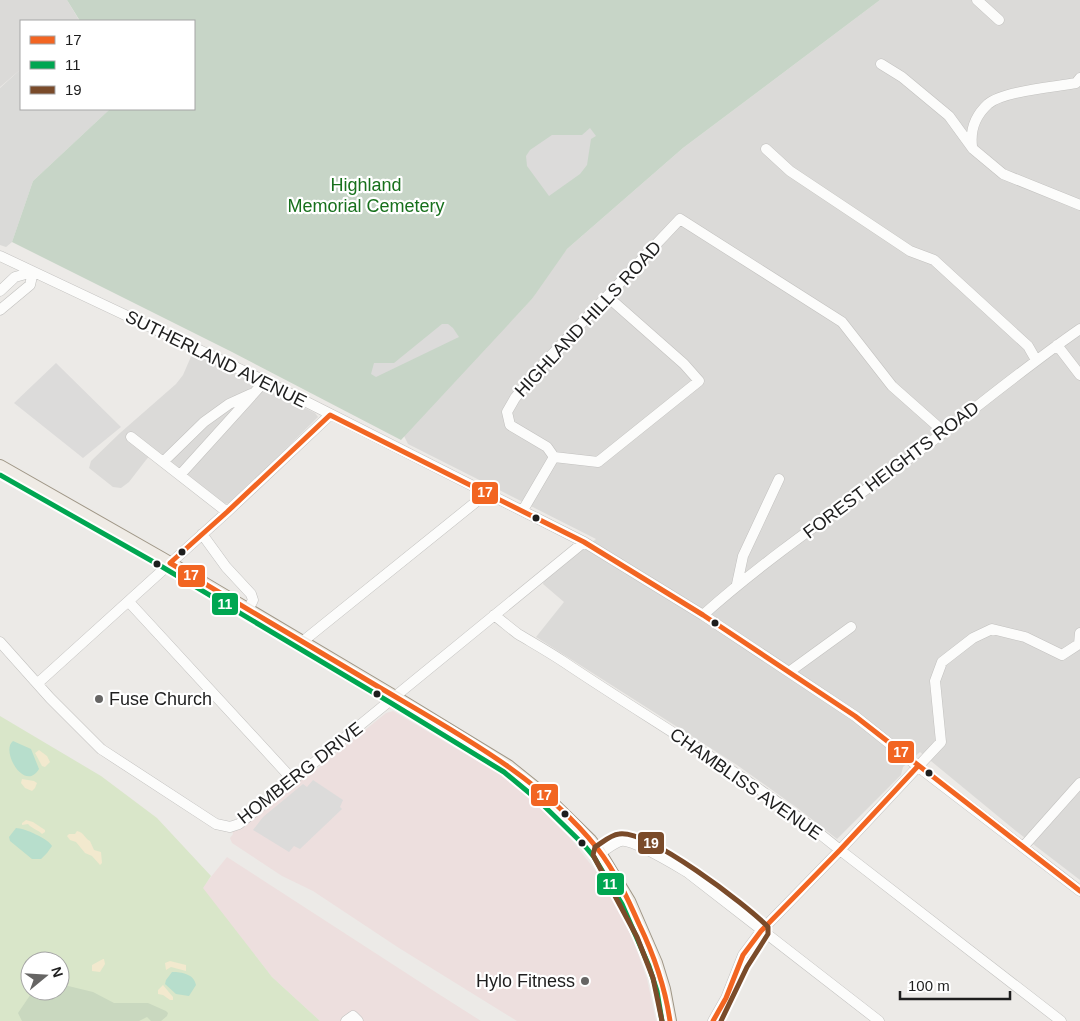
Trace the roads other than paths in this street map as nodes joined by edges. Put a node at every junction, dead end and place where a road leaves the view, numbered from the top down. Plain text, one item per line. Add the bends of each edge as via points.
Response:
1 (977, 0) edge
2 (999, 20) dead end
3 (881, 64) dead end
4 (1080, 78) edge
5 (766, 149) dead end
6 (973, 149) junction
7 (1080, 204) edge
8 (0, 256) edge
9 (33, 272) junction
10 (0, 291) edge
11 (608, 297) junction
12 (0, 310) edge
13 (1080, 329) edge
14 (1057, 345) junction
15 (1036, 360) junction
16 (1080, 376) edge
17 (265, 381) junction
18 (254, 392) junction
19 (330, 414) junction
20 (944, 432) junction
21 (131, 436) dead end
22 (554, 457) junction
23 (163, 462) junction
24 (0, 466) edge
25 (180, 475) junction
26 (779, 479) dead end
27 (487, 493) junction
28 (523, 510) junction
29 (227, 512) junction
30 (202, 534) junction
31 (584, 542) junction
32 (170, 563) junction
33 (737, 584) junction
34 (128, 602) junction
35 (248, 610) junction
36 (494, 615) junction
37 (703, 615) junction
38 (851, 627) dead end
39 (1080, 633) edge
40 (0, 642) edge
41 (302, 642) junction
42 (790, 672) junction
43 (38, 683) junction
44 (395, 697) junction
45 (918, 766) junction
46 (292, 779) junction
47 (1080, 783) edge
48 (1023, 847) junction
49 (840, 850) junction
50 (600, 853) junction
51 (1080, 892) edge
52 (761, 930) junction
53 (670, 1021) edge
54 (713, 1021) edge
55 (879, 1021) edge
56 (1061, 1021) edge

1 - 2 street
3 - 6 street via 949,116
4 - 6 street via 1076,83 1011,94 989,103 974,122
5 - 15 street via 790,171 910,251 934,260 1028,346
6 - 7 street via 1003,174
8 - 9 street, SUTHERLAND AVENUE
9 - 10 street via 15,277
9 - 12 street via 30,285
9 - 17 street, SUTHERLAND AVENUE
11 - 20 street, HIGHLAND HILLS ROAD via 680,220 842,322 892,386
11 - 22 street, HIGHLAND HILLS ROAD via 544,363 507,412 510,425 547,446
11 - 22 street via 699,381 598,462
13 - 14 street, FOREST HEIGHTS ROAD
14 - 15 street, FOREST HEIGHTS ROAD
14 - 16 street
15 - 20 street, FOREST HEIGHTS ROAD
17 - 18 street
17 - 19 street, SUTHERLAND AVENUE
18 - 23 street via 229,404 204,422
18 - 25 street
19 - 27 street, SUTHERLAND AVENUE
19 - 29 street
20 - 33 street, FOREST HEIGHTS ROAD
21 - 23 street
22 - 28 street
23 - 25 street
24 - 32 main road
25 - 29 street
26 - 33 street via 743,556
27 - 28 street, SUTHERLAND AVENUE
27 - 41 street
28 - 31 street, SUTHERLAND AVENUE
29 - 30 street
30 - 32 street
30 - 35 street via 251,594 253,600
31 - 36 street, HOMBERG DRIVE
31 - 37 street, SUTHERLAND AVENUE
32 - 34 street
32 - 35 main road
33 - 37 street, FOREST HEIGHTS ROAD
34 - 43 street
34 - 46 street
35 - 41 main road
36 - 44 street, HOMBERG DRIVE
36 - 49 street, CHAMBLISS AVENUE via 754,785
37 - 42 street, SUTHERLAND AVENUE
38 - 42 street
39 - 45 street via 1079,644 1062,655 1025,636 992,629 973,638 942,662 935,681 941,742
40 - 43 street, HOMBERG DRIVE
41 - 44 main road
42 - 45 street, SUTHERLAND AVENUE via 855,716
43 - 46 street, HOMBERG DRIVE via 101,749 216,824 230,827 239,824
44 - 46 street, HOMBERG DRIVE
44 - 50 main road via 508,766 554,803
45 - 48 street, SUTHERLAND AVENUE
45 - 49 street
47 - 48 street
48 - 51 street, SUTHERLAND AVENUE
49 - 52 street
49 - 56 street, CHAMBLISS AVENUE
50 - 52 street via 620,841 630,842 686,872
50 - 53 main road via 651,948
52 - 54 street via 743,955
52 - 55 street

